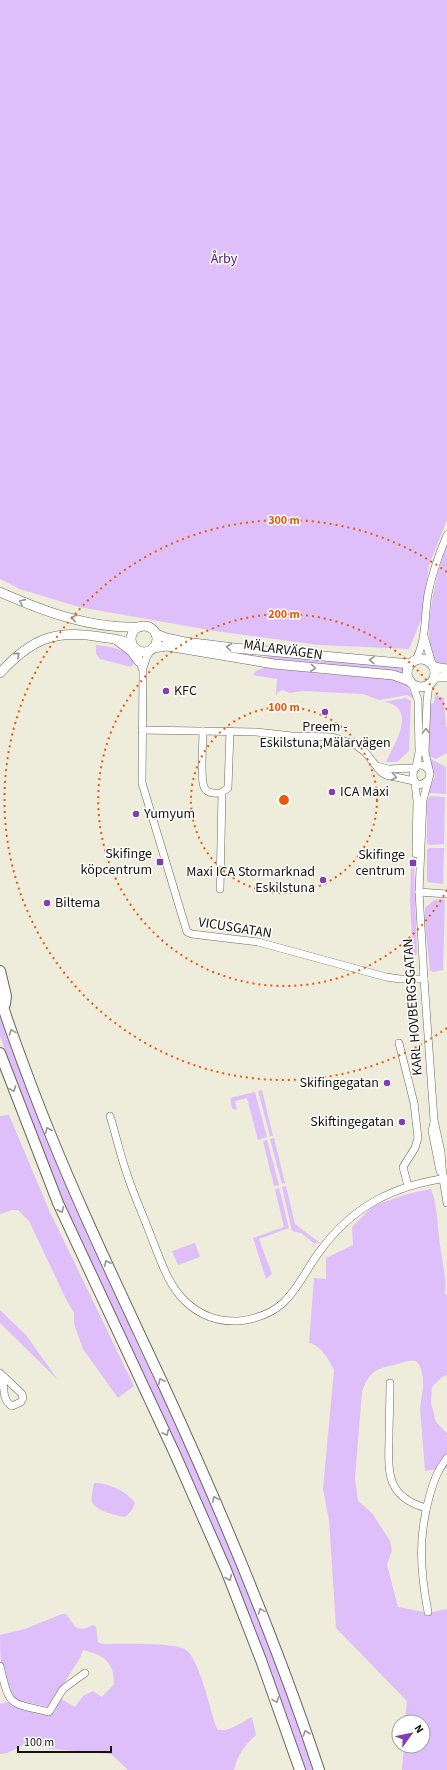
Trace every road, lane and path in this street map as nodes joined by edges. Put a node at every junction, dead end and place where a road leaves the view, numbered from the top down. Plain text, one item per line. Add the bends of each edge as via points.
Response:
1 (447, 535) edge
2 (0, 592) edge
3 (139, 627) junction
4 (156, 634) junction
5 (424, 636) junction
6 (113, 639) junction
7 (134, 647) junction
8 (152, 649) junction
9 (413, 662) junction
10 (433, 666) junction
11 (447, 669) edge
12 (143, 670) junction
13 (0, 673) edge
14 (447, 677) edge
15 (432, 681) junction
16 (411, 682) junction
17 (142, 730) junction
18 (203, 731) junction
19 (230, 731) junction
20 (377, 766) junction
21 (416, 767) junction
22 (429, 770) junction
23 (428, 780) junction
24 (415, 781) junction
25 (222, 793) junction
26 (220, 889) dead end
27 (419, 892) junction
28 (447, 894) edge
29 (0, 971) edge
30 (424, 979) junction
31 (0, 997) edge
32 (4, 1012) junction
33 (399, 1043) dead end
34 (0, 1053) edge
35 (110, 1116) dead end
36 (445, 1178) edge
37 (408, 1186) junction
38 (447, 1203) edge
39 (390, 1383) dead end
40 (447, 1458) edge
41 (426, 1508) junction
42 (428, 1612) dead end
43 (0, 1666) edge
44 (85, 1673) dead end
45 (300, 1770) edge
46 (319, 1770) edge

1 - 5 street via 436,563 428,595
3 -> 2 main road via 102,624 64,616 36,608
3 - 4 main road via 148,626
3 - 7 main road via 131,635
4 - 8 main road via 157,640
9 -> 4 main road, MÄLARVÄGEN via 234,648 185,642
5 - 9 street
5 - 10 street
6 - 7 main road
6 - 12 street via 131,652
13 -> 6 main road via 13,658 49,637 68,634
7 - 8 main road via 144,652
7 - 12 street, VICUSGATAN
8 - 12 street, VICUSGATAN
8 -> 16 main road, MÄLARVÄGEN via 167,646 274,664 393,675
9 - 10 main road via 423,659
9 - 16 main road via 407,674
10 - 11 main road
10 - 15 main road
12 - 17 street, VICUSGATAN
14 - 15 main road
15 - 16 main road via 422,687
22 -> 15 street via 425,752 427,701
16 - 21 street via 418,700
17 - 18 street
17 - 30 street, VICUSGATAN via 142,783 184,924 189,933 258,942 386,977 404,980
18 - 19 street
18 - 25 street via 204,785 209,792
19 - 20 street via 332,737 354,744
19 - 25 street via 228,788
20 - 21 street
20 -> 24 street via 386,775
21 - 22 street via 422,766
21 - 24 street via 412,775
22 - 23 street
23 - 24 street via 421,784
23 - 27 street, KARL HOVBERGSGATAN via 423,800
24 - 27 street, KARL HOVBERGSGATAN via 416,876
25 - 26 street
27 - 28 street
27 - 30 street, KARL HOVBERGSGATAN
29 - 32 highway via 6,996
30 - 36 street, KARL HOVBERGSGATAN via 434,1120 432,1131 437,1163
31 - 32 highway
46 -> 32 highway via 239,1556 65,1172
33 - 37 street via 414,1103 418,1138 403,1167
34 -> 45 highway via 58,1203 226,1570
35 - 37 street via 127,1174 169,1279 186,1302 198,1312 212,1318 247,1320 275,1309 296,1288 319,1252 345,1224 374,1201
36 - 37 street
36 - 38 street, KARL HOVBERGSGATAN
39 - 41 street via 389,1477 397,1492 405,1499
40 - 41 street via 436,1475
41 - 42 street via 420,1560
43 - 44 street via 10,1700 18,1705 49,1712 63,1689

